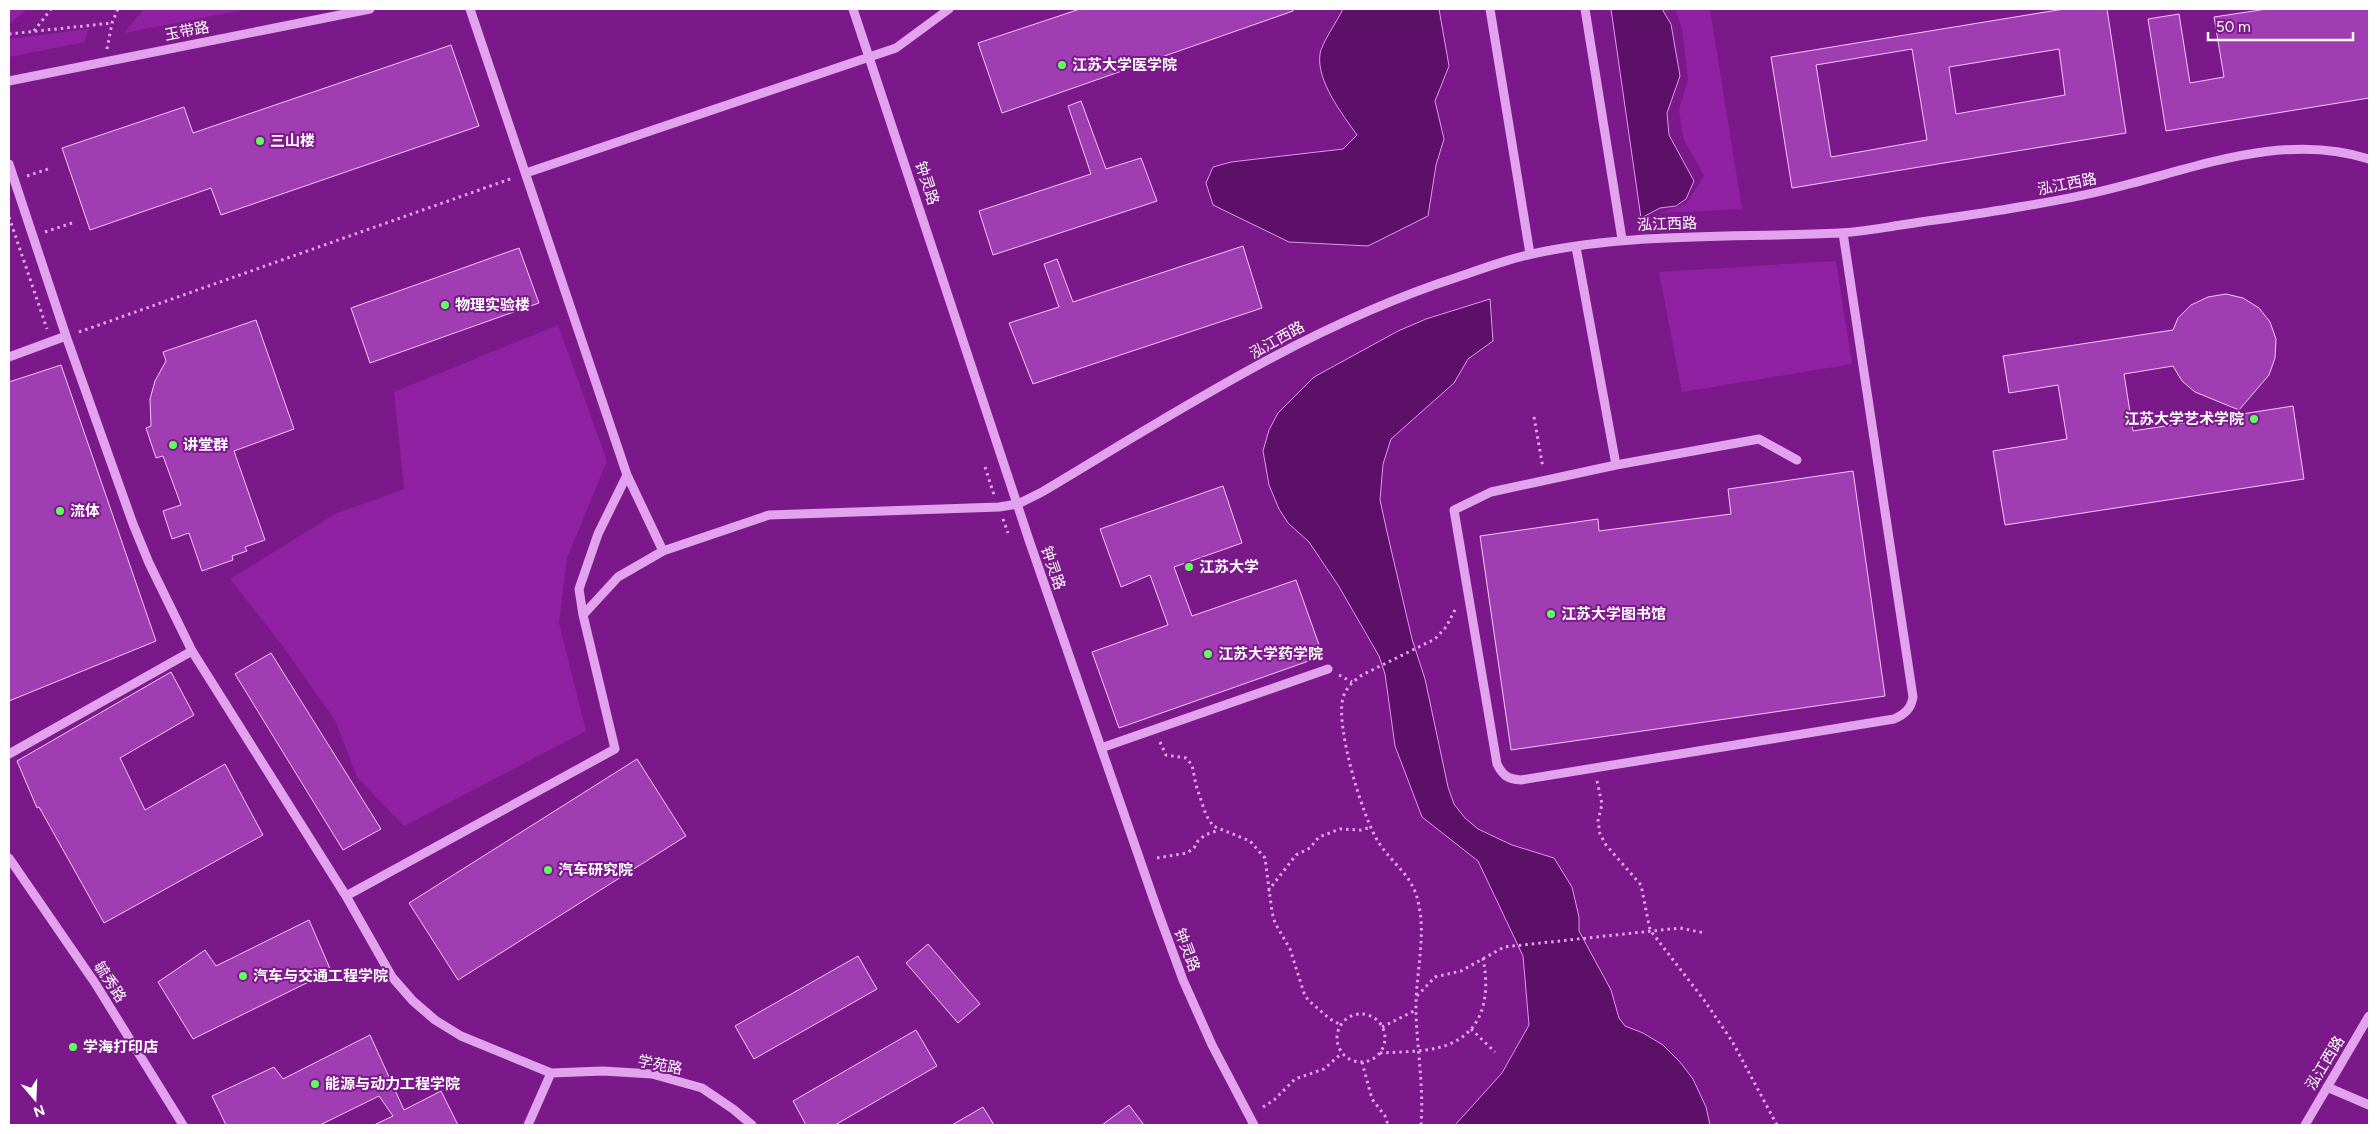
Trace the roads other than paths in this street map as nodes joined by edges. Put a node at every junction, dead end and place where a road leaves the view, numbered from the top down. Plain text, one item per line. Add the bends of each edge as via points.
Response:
1 (370, 9) edge
2 (470, 9) edge
3 (853, 9) edge
4 (949, 9) edge
5 (1490, 9) edge
6 (1585, 9) edge
7 (870, 57) junction
8 (9, 81) edge
9 (2369, 159) edge
10 (9, 164) edge
11 (526, 173) junction
12 (1844, 233) junction
13 (1622, 239) junction
14 (1576, 247) junction
15 (1530, 254) junction
16 (66, 336) junction
17 (9, 357) edge
18 (1797, 460) dead end
19 (1616, 465) junction
20 (627, 475) junction
21 (1018, 504) junction
22 (663, 551) junction
23 (583, 615) junction
24 (192, 650) junction
25 (1328, 669) dead end
26 (1101, 748) junction
27 (9, 754) edge
28 (9, 858) edge
29 (346, 896) junction
30 (2369, 1016) edge
31 (551, 1073) junction
32 (2327, 1088) junction
33 (2369, 1105) edge
34 (183, 1125) edge
35 (528, 1125) edge
36 (752, 1125) edge
37 (1254, 1125) edge
38 (2305, 1125) edge

1 - 8 lane, 玉带路
2 - 11 lane
3 - 7 lane, 钟灵路
4 - 7 lane via 896,48
5 - 15 lane
6 - 13 lane
7 - 11 lane
7 - 21 lane, 钟灵路
9 - 12 lane, 泓江西路 via 2319,149 2282,149 2232,157 2095,193
10 - 16 lane
11 - 20 lane
12 - 13 lane, 泓江西路
12 - 19 lane via 1913,697 1911,707 1894,719 1521,780 1510,779 1502,773 1497,764 1454,510 1492,492
13 - 14 lane, 泓江西路
14 - 15 lane, 泓江西路
14 - 19 lane
15 - 21 lane, 泓江西路 via 1374,306 1324,330
16 - 17 lane
16 - 24 lane via 133,524
18 - 19 lane via 1758,440
20 - 22 lane
20 - 23 lane via 598,534 579,589
21 - 22 lane, 泓江西路 via 769,515
21 - 26 lane, 钟灵路
22 - 23 lane, 泓江西路 via 618,577
23 - 29 lane via 615,749
24 - 27 lane
24 - 29 lane
25 - 26 lane
26 - 37 lane, 钟灵路 via 1183,980 1212,1045
28 - 34 lane, 毓秀路 via 95,983
29 - 31 lane via 392,977 435,1020 461,1036
30 - 32 lane, 泓江西路
31 - 35 lane
31 - 36 lane, 学苑路 via 603,1071 652,1074 702,1088
32 - 33 lane
32 - 38 lane, 泓江西路

